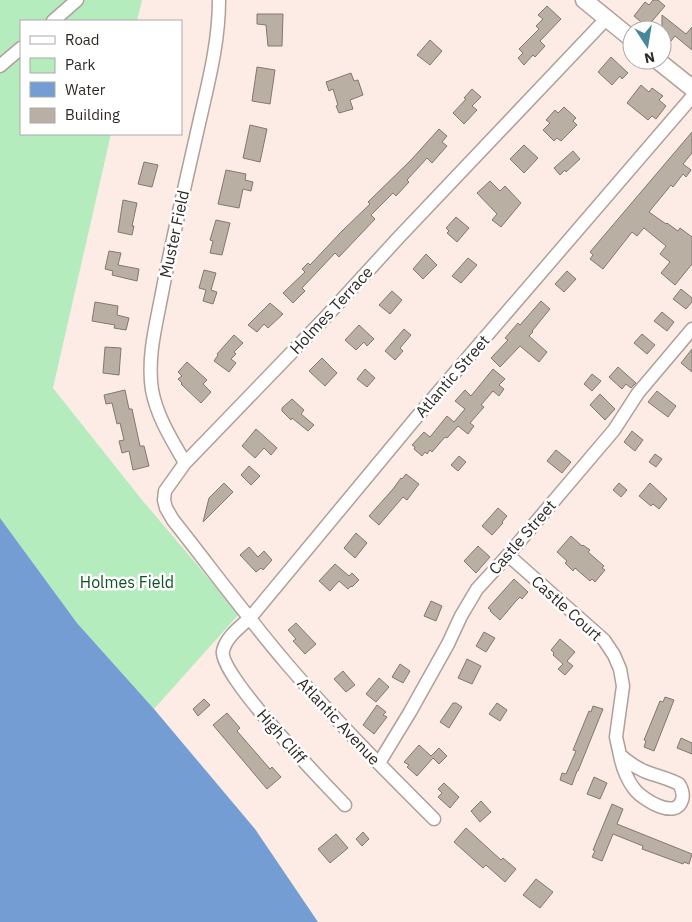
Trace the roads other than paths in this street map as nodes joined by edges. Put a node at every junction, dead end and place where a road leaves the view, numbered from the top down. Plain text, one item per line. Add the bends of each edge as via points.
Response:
1 (77, 0) edge
2 (219, 0) edge
3 (584, 0) edge
4 (606, 18) junction
5 (54, 20) edge
6 (622, 31) edge
7 (20, 49) edge
8 (0, 66) edge
9 (670, 70) edge
10 (692, 88) edge
11 (692, 97) edge
12 (692, 329) edge
13 (185, 463) junction
14 (508, 555) junction
15 (250, 618) junction
16 (224, 662) joint
17 (620, 755) junction
18 (378, 763) junction
19 (692, 780) edge
20 (679, 784) junction
21 (345, 806) dead end
22 (434, 819) dead end

1 - 5 street
2 - 13 street, Muster Field via 214,59 164,279 150,364 153,392 164,425
3 - 4 main road
4 - 6 main road
4 - 13 street, Holmes Terrace
7 - 8 street
9 - 10 main road
11 - 15 street, Atlantic Street
12 - 14 street, Castle Street via 638,393 614,430
13 - 15 street, Holmes Terrace via 165,491 166,508
14 - 17 street, Castle Court via 604,640 614,655 624,686 616,737
14 - 18 street, Castle Street via 477,589 460,616 448,644
15 - 16 street, Atlantic Street via 228,641 223,651
15 - 18 street, Atlantic Avenue via 287,664
16 - 21 street, High Cliff via 254,703
17 - 20 street via 638,768
17 - 20 street, Castle Court via 635,790 660,807 678,806 683,794
18 - 22 street, Atlantic Avenue
19 - 20 street

